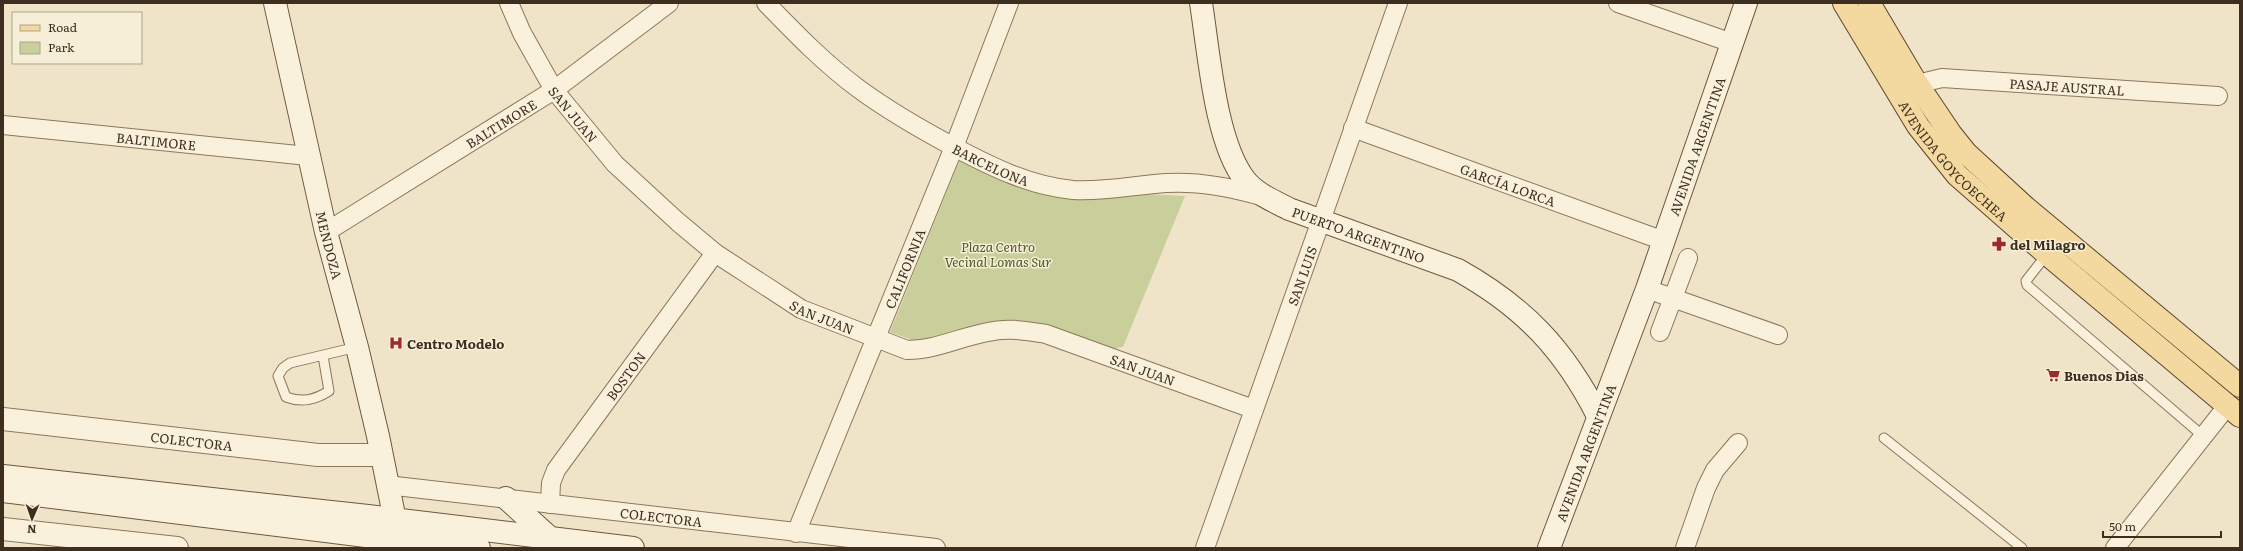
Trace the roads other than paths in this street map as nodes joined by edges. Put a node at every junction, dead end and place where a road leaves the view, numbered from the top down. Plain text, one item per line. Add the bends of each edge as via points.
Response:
1 (275, 3) edge
2 (509, 3) edge
3 (669, 3) edge
4 (766, 3) edge
5 (1009, 3) edge
6 (1201, 3) edge
7 (1398, 3) edge
8 (1618, 3) edge
9 (1746, 3) edge
10 (1844, 3) edge
11 (1869, 3) edge
12 (1732, 43) junction
13 (1916, 84) junction
14 (554, 90) junction
15 (2218, 96) dead end
16 (3, 125) edge
17 (1353, 128) junction
18 (954, 147) junction
19 (308, 156) junction
20 (1264, 196) junction
21 (1321, 221) junction
22 (326, 232) junction
23 (1664, 241) junction
24 (715, 253) junction
25 (2047, 254) junction
26 (1688, 258) dead end
27 (1647, 289) junction
28 (1673, 298) junction
29 (1660, 332) dead end
30 (1778, 335) dead end
31 (875, 338) junction
32 (357, 347) junction
33 (323, 356) junction
34 (2240, 386) edge
35 (1253, 409) junction
36 (2234, 410) edge
37 (1598, 416) junction
38 (3, 419) edge
39 (2203, 436) junction
40 (1884, 438) dead end
41 (1738, 443) dead end
42 (381, 455) junction
43 (3, 476) edge
44 (387, 485) junction
45 (3, 492) edge
46 (506, 498) junction
47 (550, 504) junction
48 (394, 519) junction
49 (3, 529) edge
50 (796, 533) junction
51 (550, 538) junction
52 (400, 544) edge
53 (177, 548) edge
54 (479, 548) edge
55 (633, 548) edge
56 (936, 548) edge
57 (1205, 548) edge
58 (1549, 548) edge
59 (1685, 548) edge
60 (2022, 548) edge
61 (2115, 548) edge

1 - 19 main road, MENDOZA
2 - 14 street, SAN JUAN via 522,33
3 - 14 street, BALTIMORE
4 - 18 street, BARCELONA via 806,45 859,89 924,132
5 - 18 street, CALIFORNIA
6 - 20 main road, PUERTO ARGENTINO via 1224,135 1236,166
7 - 17 street, SAN LUIS
8 - 12 street
9 - 12 main road, AVENIDA ARGENTINA
10 - 25 main road, AVENIDA GOYCOECHEA via 1902,101 1935,150 1957,175
11 - 13 main road, AVENIDA GOYCOECHEA
12 - 23 main road, AVENIDA ARGENTINA
13 - 15 street, PASAJE AUSTRAL via 1942,78
13 - 34 main road, AVENIDA GOYCOECHEA via 1950,133 1991,178
14 - 22 street, BALTIMORE
14 - 24 street, SAN JUAN via 615,164
16 - 19 street, BALTIMORE
17 - 21 street, SAN LUIS
17 - 23 street, GARCÍA LORCA
18 - 20 street, BARCELONA via 984,164 1040,184 1073,190 1194,183 1224,185
18 - 31 street, CALIFORNIA
19 - 22 main road, MENDOZA
20 - 21 main road, PUERTO ARGENTINO
21 - 35 street, SAN LUIS
21 - 37 main road, PUERTO ARGENTINO via 1458,270 1511,304 1554,346
22 - 32 main road, MENDOZA
23 - 27 main road, AVENIDA ARGENTINA
24 - 31 street, SAN JUAN via 801,309
24 - 47 street, BOSTON via 556,470 551,482
25 - 36 main road, AVENIDA GOYCOECHEA
25 - 39 lane via 2026,281 2027,285
26 - 28 street
27 - 28 street
27 - 37 main road, AVENIDA ARGENTINA
28 - 29 street
28 - 30 street
31 - 35 street, SAN JUAN via 907,350 923,350 988,332 1016,329 1046,334
31 - 50 street, CALIFORNIA
32 - 33 lane
32 - 42 main road, MENDOZA
33 - 33 lane via 290,363 283,368 278,376 286,397 296,401 316,399 329,391
35 - 57 street, SAN LUIS
36 - 39 street
37 - 58 main road, AVENIDA ARGENTINA
38 - 42 main road, COLECTORA via 318,455
39 - 61 street
40 - 60 lane
41 - 59 street via 1715,470
42 - 44 main road, MENDOZA
43 - 48 main road
44 - 46 street, COLECTORA
44 - 48 main road, MENDOZA
45 - 52 main road
46 - 47 street, COLECTORA
46 - 51 main road
47 - 50 street, COLECTORA
48 - 51 main road
48 - 52 main road, MENDOZA
49 - 53 main road
50 - 56 street, COLECTORA
51 - 55 main road
52 - 54 main road

